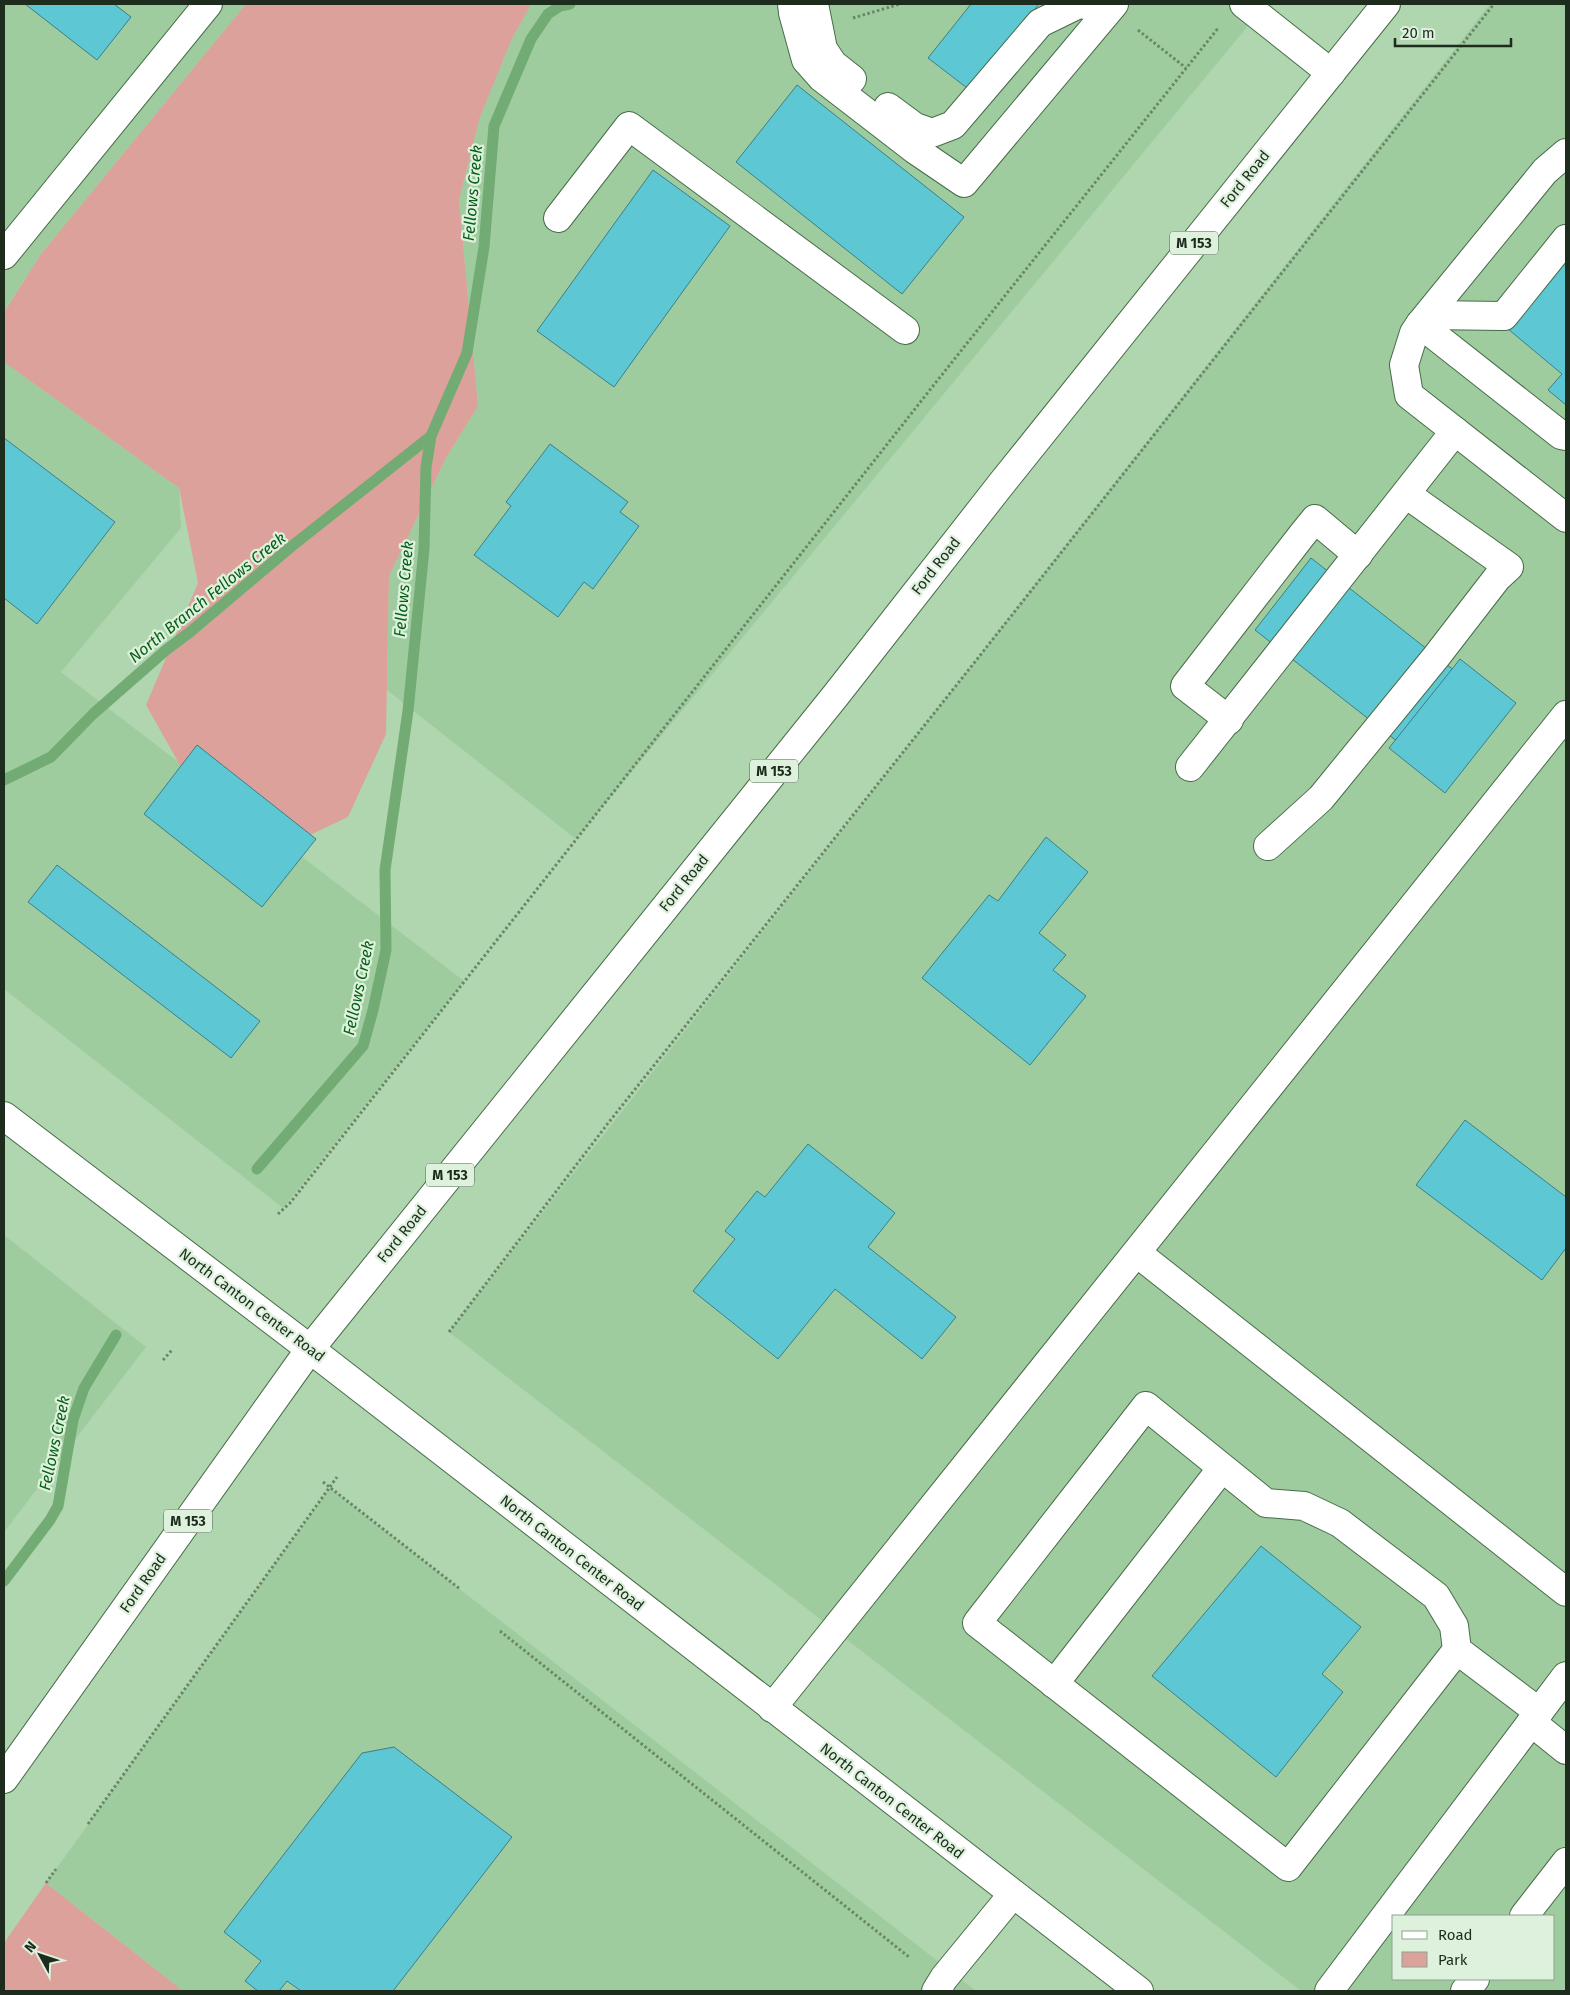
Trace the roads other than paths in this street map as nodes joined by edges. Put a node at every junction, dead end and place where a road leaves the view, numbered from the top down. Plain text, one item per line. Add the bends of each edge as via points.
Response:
1 (208, 4) edge
2 (792, 4) edge
3 (1244, 4) edge
4 (1386, 4) edge
5 (1112, 6) edge
6 (816, 16) edge
7 (1331, 73) junction
8 (1566, 153) edge
9 (558, 218) dead end
10 (1566, 239) edge
11 (4, 255) edge
12 (1424, 320) junction
13 (905, 330) dead end
14 (1455, 431) junction
15 (1566, 436) edge
16 (1406, 494) junction
17 (1566, 518) edge
18 (1358, 554) junction
19 (1566, 715) edge
20 (1229, 720) junction
21 (1190, 767) dead end
22 (1268, 846) dead end
23 (4, 1116) edge
24 (1137, 1253) junction
25 (310, 1349) junction
26 (1222, 1468) junction
27 (1566, 1592) edge
28 (1457, 1650) junction
29 (1566, 1676) edge
30 (1054, 1684) junction
31 (772, 1708) junction
32 (1535, 1717) junction
33 (1566, 1750) edge
34 (4, 1779) edge
35 (1566, 1862) edge
36 (1013, 1894) junction
37 (1525, 1915) edge
38 (1474, 1980) edge
39 (936, 1991) edge
40 (1139, 1991) edge
41 (1329, 1991) edge
42 (1465, 1991) edge

1 - 11 main road
2 - 5 main road via 806,60 822,78 964,183
3 - 7 main road
4 - 7 main road, Ford Road / M 153
5 - 6 main road via 1079,4 1040,23 953,126 932,133 915,127 833,64 823,49
7 - 25 main road, Ford Road / M 153
8 - 12 main road via 1545,171
9 - 13 main road via 629,126
10 - 12 main road via 1504,316
12 - 14 main road via 1414,333 1404,365 1409,395
12 - 15 main road
14 - 16 main road
14 - 17 main road
16 - 18 main road
16 - 22 main road via 1509,567 1321,798
18 - 20 main road
18 - 20 main road via 1315,519 1284,558 1185,686
19 - 24 main road
20 - 21 main road
23 - 25 main road, North Canton Center Road
24 - 27 main road
24 - 31 main road
25 - 31 main road, North Canton Center Road
25 - 34 main road, Ford Road / M 153
26 - 28 main road via 1266,1503 1304,1506 1340,1523 1436,1596 1454,1626
26 - 30 main road
26 - 30 main road via 1146,1406 977,1623
28 - 30 main road via 1288,1868
28 - 32 main road
29 - 32 main road
31 - 36 main road, North Canton Center Road
32 - 33 main road
32 - 41 main road
35 - 37 main road
36 - 39 main road
36 - 40 main road, North Canton Center Road
38 - 42 main road

